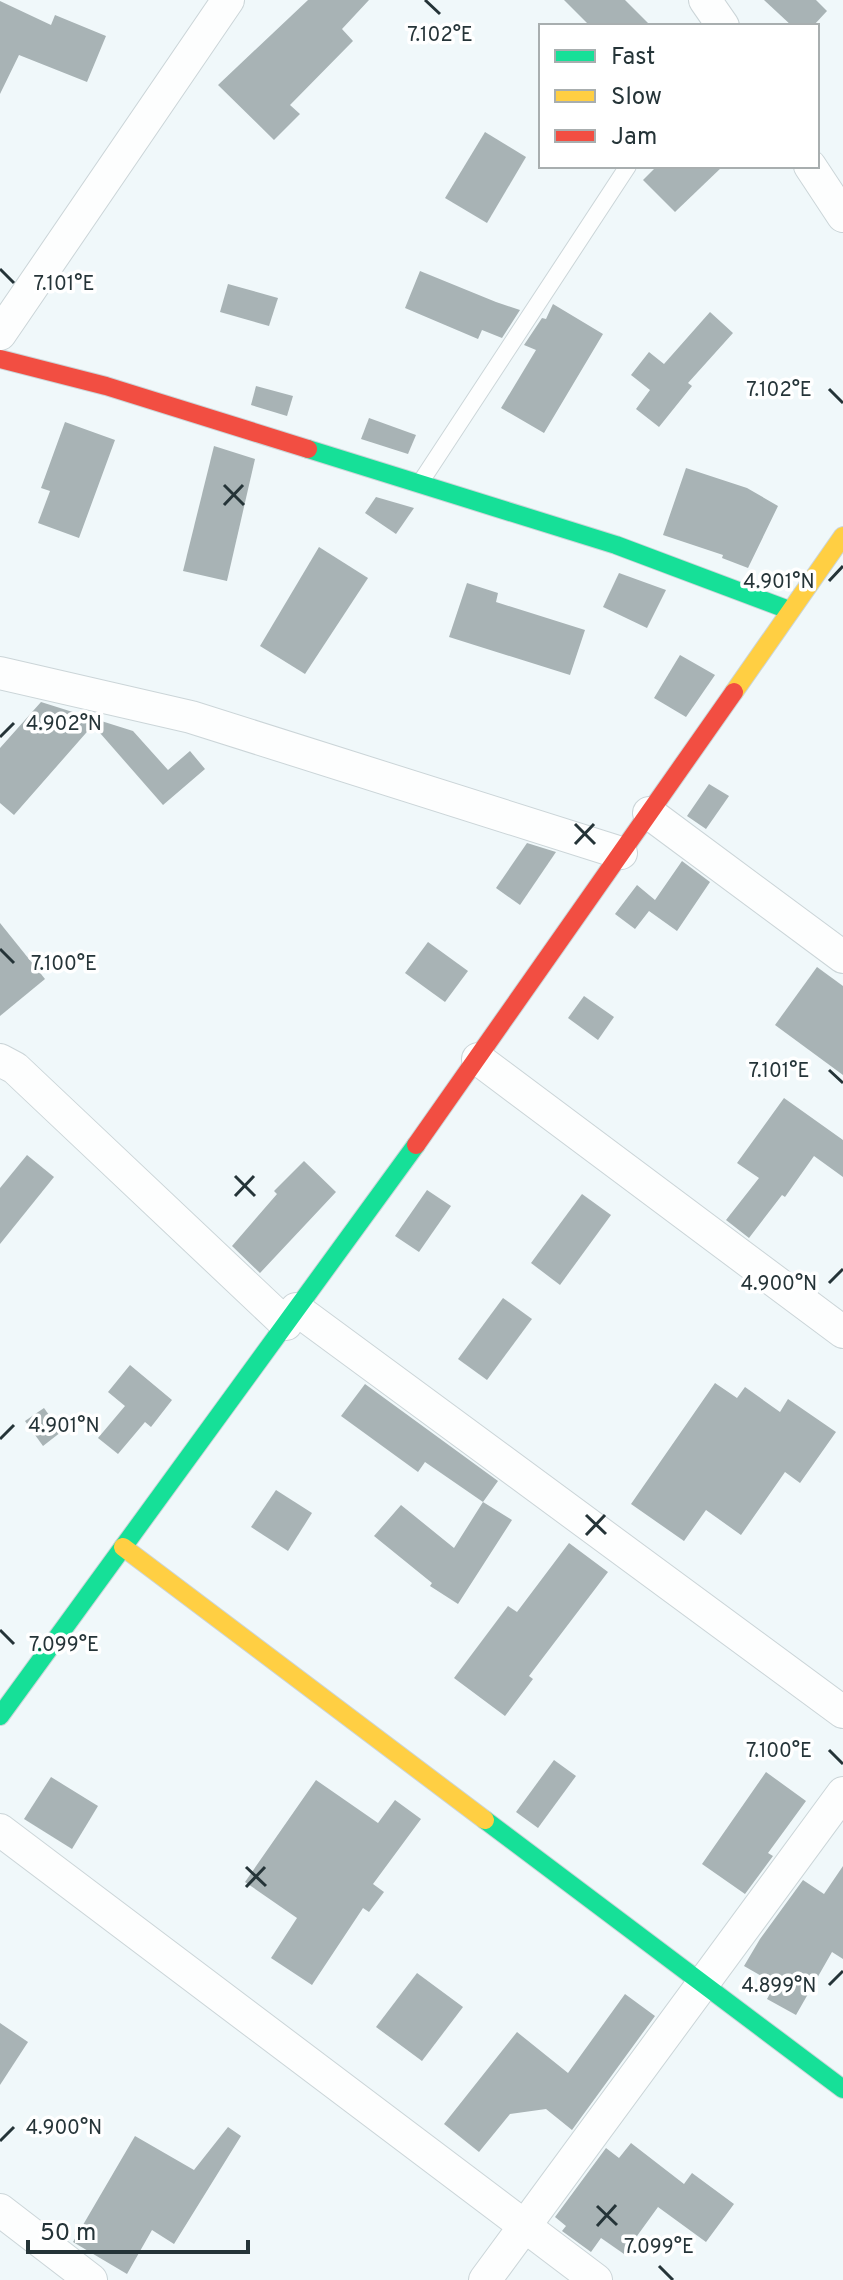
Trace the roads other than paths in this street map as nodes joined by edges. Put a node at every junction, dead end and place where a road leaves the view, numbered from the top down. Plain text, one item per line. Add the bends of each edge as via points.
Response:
1 (228, 0) edge
2 (705, 0) edge
3 (722, 24) edge
4 (627, 168) edge
5 (811, 168) edge
6 (843, 216) edge
7 (0, 334) edge
8 (0, 359) edge
9 (419, 484) junction
10 (843, 536) edge
11 (789, 610) junction
12 (0, 673) edge
13 (649, 813) junction
14 (621, 853) junction
15 (843, 957) edge
16 (478, 1059) junction
17 (0, 1060) edge
18 (291, 1317) junction
19 (843, 1332) edge
20 (123, 1547) junction
21 (843, 1712) edge
22 (0, 1716) edge
23 (843, 1793) edge
24 (0, 1830) edge
25 (704, 1984) junction
26 (843, 2089) edge
27 (0, 2210) edge
28 (523, 2225) junction
29 (91, 2280) edge
30 (485, 2280) edge
31 (596, 2280) edge

1 - 7 street
2 - 3 street
4 - 9 lane
5 - 6 street
8 - 9 street via 106,386
9 - 11 street via 616,545
10 - 11 street
11 - 13 street
12 - 14 street via 191,717
13 - 14 street
13 - 15 street
14 - 16 street
16 - 18 street
16 - 19 street
17 - 18 street
18 - 20 street
18 - 21 street
20 - 22 street
20 - 25 street
23 - 25 street
24 - 28 street
25 - 26 street
25 - 28 street
27 - 29 street
28 - 30 street
28 - 31 street

